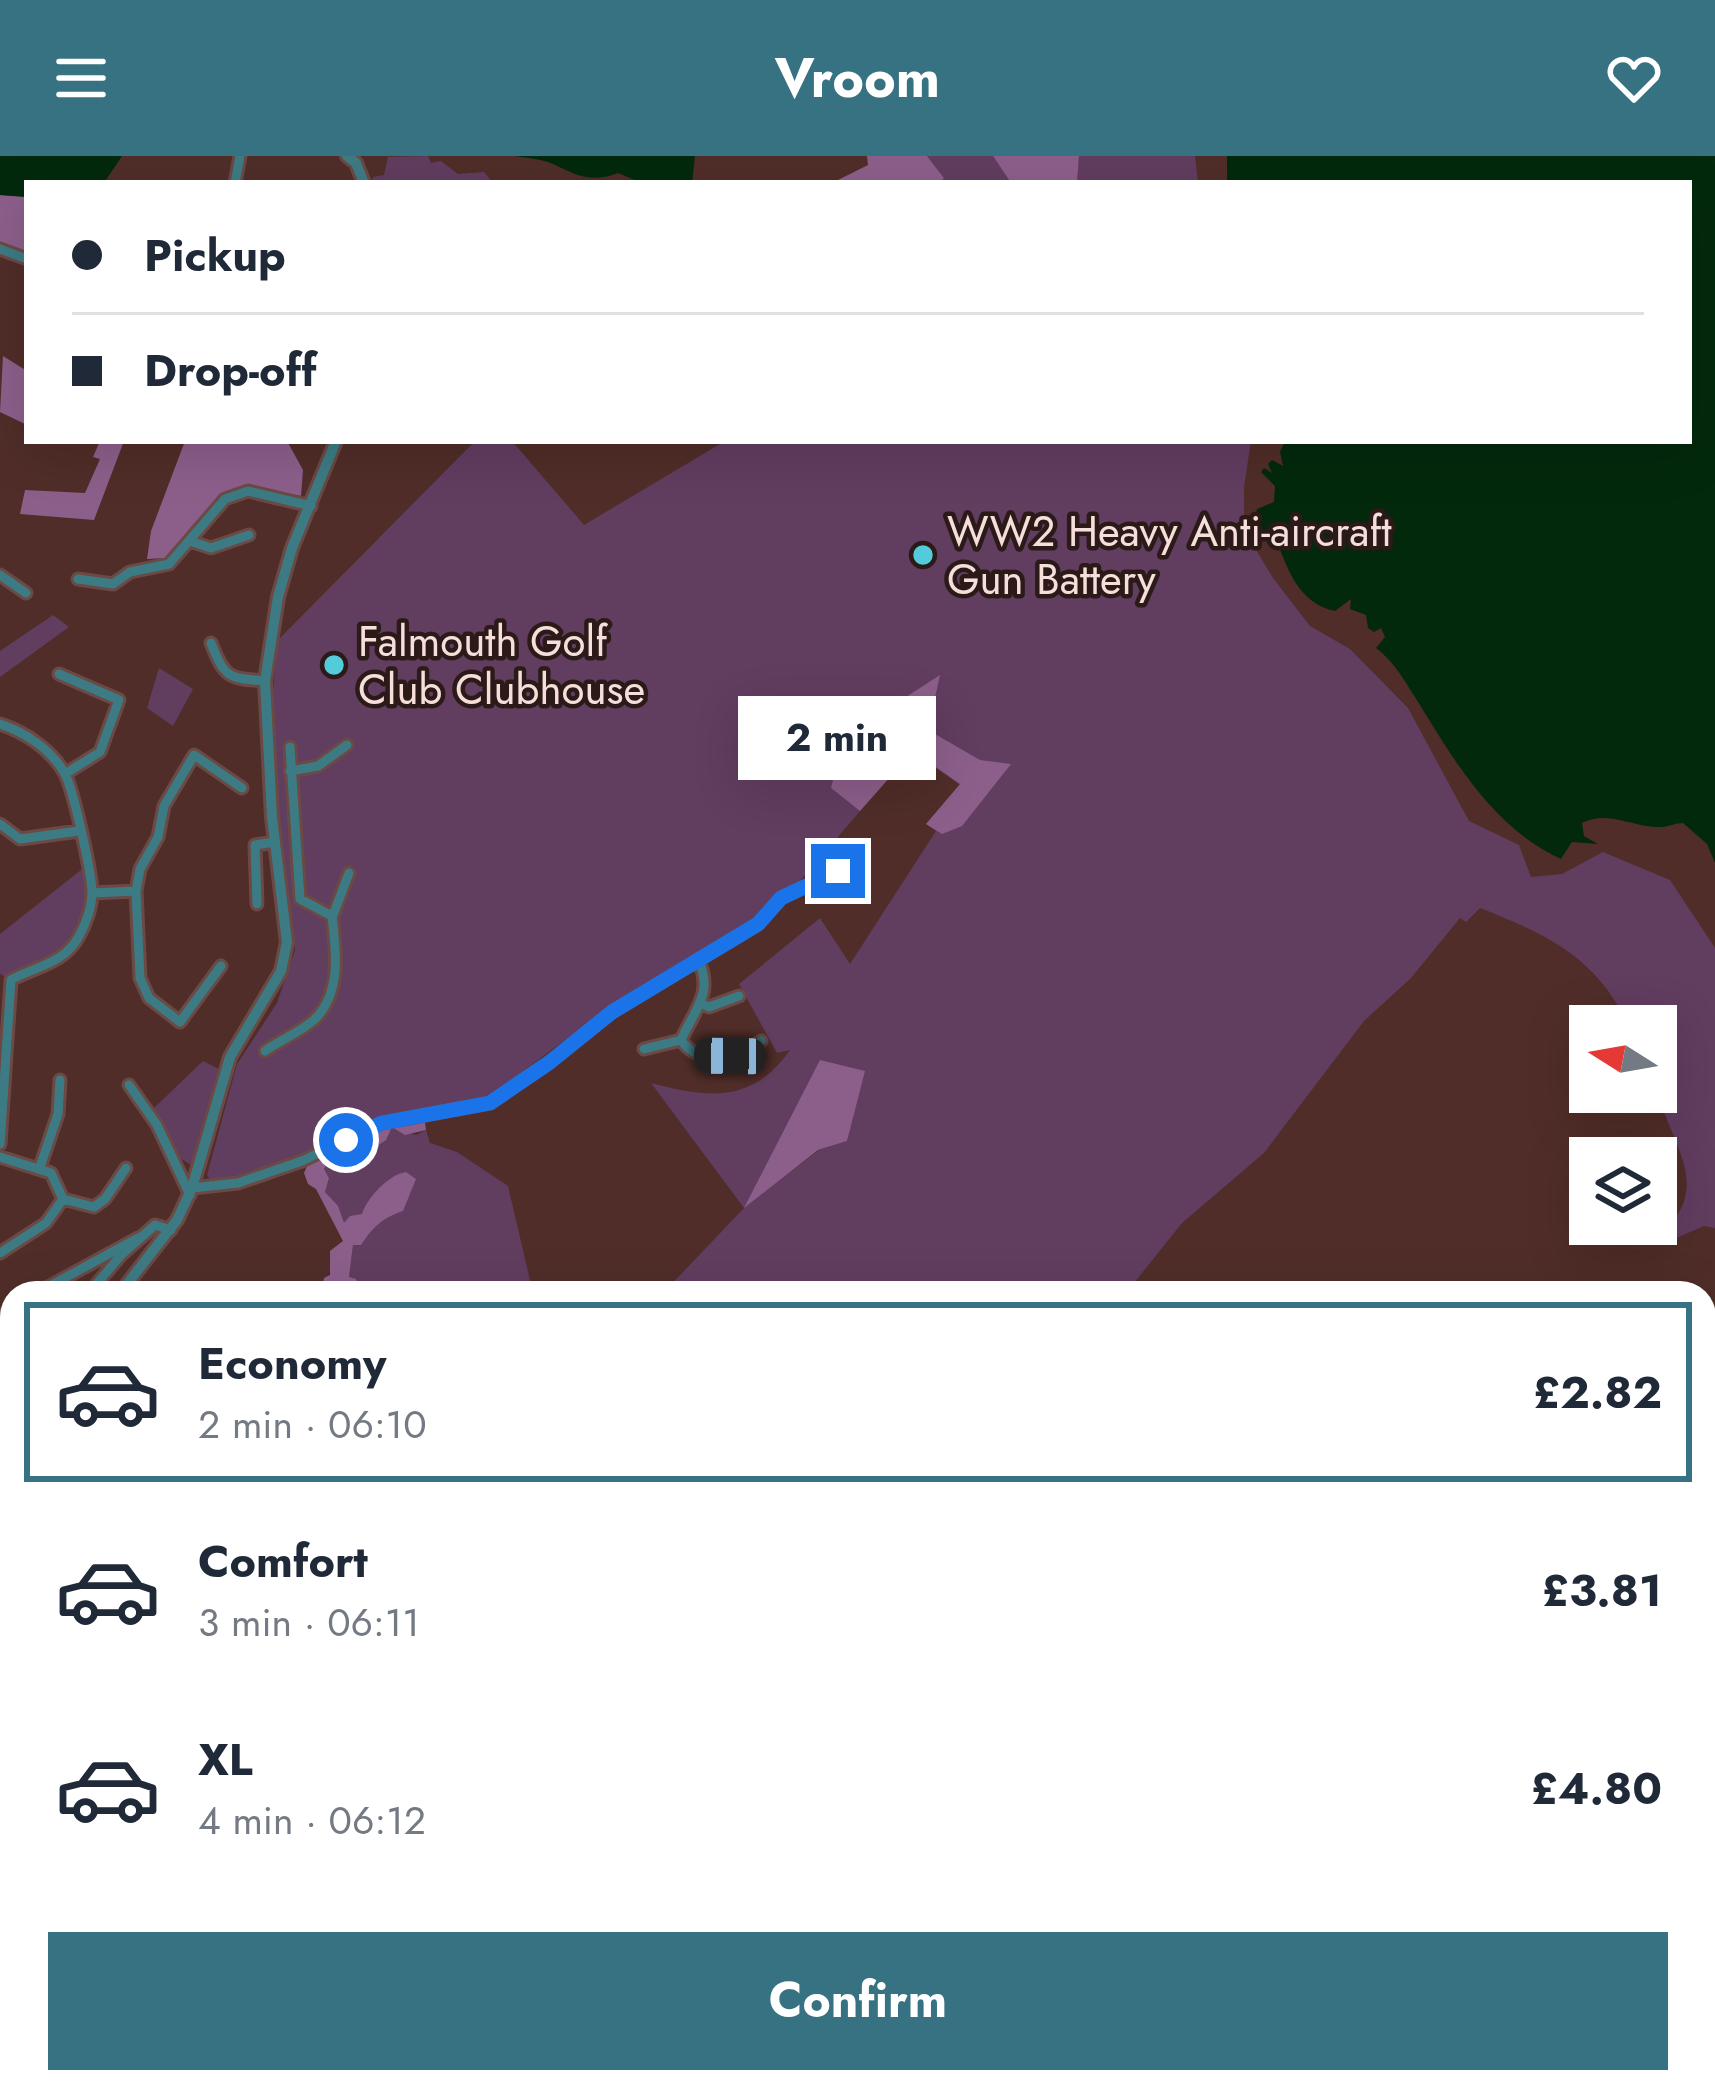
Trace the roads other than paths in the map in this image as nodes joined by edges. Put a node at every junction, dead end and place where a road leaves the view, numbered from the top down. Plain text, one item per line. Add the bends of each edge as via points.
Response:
1 (335, 444) edge
2 (310, 506) junction
3 (249, 536) dead end
4 (190, 541) junction
5 (0, 575) edge
6 (78, 579) dead end
7 (26, 592) dead end
8 (211, 644) dead end
9 (59, 674) dead end
10 (265, 681) junction
11 (0, 724) edge
12 (347, 745) dead end
13 (290, 747) dead end
14 (290, 771) junction
15 (65, 774) junction
16 (242, 788) dead end
17 (0, 824) edge
18 (79, 831) junction
19 (274, 842) junction
20 (838, 871) dead end
21 (350, 874) dead end
22 (136, 891) junction
23 (92, 893) junction
24 (256, 904) dead end
25 (332, 918) junction
26 (698, 959) junction
27 (221, 966) dead end
28 (0, 974) edge
29 (11, 980) junction
30 (739, 996) dead end
31 (700, 1003) junction
32 (681, 1040) junction
33 (760, 1041) dead end
34 (644, 1048) dead end
35 (265, 1051) dead end
36 (3, 1073) edge
37 (60, 1080) dead end
38 (129, 1085) dead end
39 (0, 1144) edge
40 (0, 1157) edge
41 (40, 1167) junction
42 (126, 1168) dead end
43 (191, 1191) junction
44 (63, 1199) junction
45 (171, 1230) junction
46 (138, 1238) junction
47 (0, 1253) edge
48 (59, 1281) edge
49 (100, 1281) edge
50 (130, 1281) edge

1 - 2 street
2 - 4 street via 248,491 225,499
2 - 10 street via 278,597
3 - 4 street via 211,548
4 - 6 street via 170,564 113,584
5 - 7 street
8 - 10 street via 232,678
9 - 15 street via 119,700 100,752
10 - 19 street
11 - 15 street via 42,747
12 - 14 street via 318,766
13 - 14 street
14 - 25 street via 300,899
15 - 18 street
16 - 22 street via 194,755 164,806
17 - 18 street via 20,838
18 - 23 street
19 - 24 street via 255,845
19 - 43 street via 286,942 281,971 230,1057
20 - 26 street via 781,898 758,924
21 - 25 street
22 - 23 street
22 - 27 street via 140,978 149,998 180,1022
23 - 29 street via 73,945 50,965
25 - 35 street via 335,969 324,1006
26 - 31 street via 706,977
26 - 43 street via 490,1103 382,1123 238,1184
28 - 29 street
29 - 36 street
30 - 31 street
31 - 32 street
32 - 33 street via 706,1056 730,1056
32 - 34 street
36 - 39 street
37 - 41 street
38 - 43 street
40 - 41 street
41 - 44 street
42 - 44 street via 94,1207
43 - 45 street
44 - 47 street via 46,1223
45 - 46 street via 155,1225
45 - 50 street
46 - 48 street
46 - 49 street

